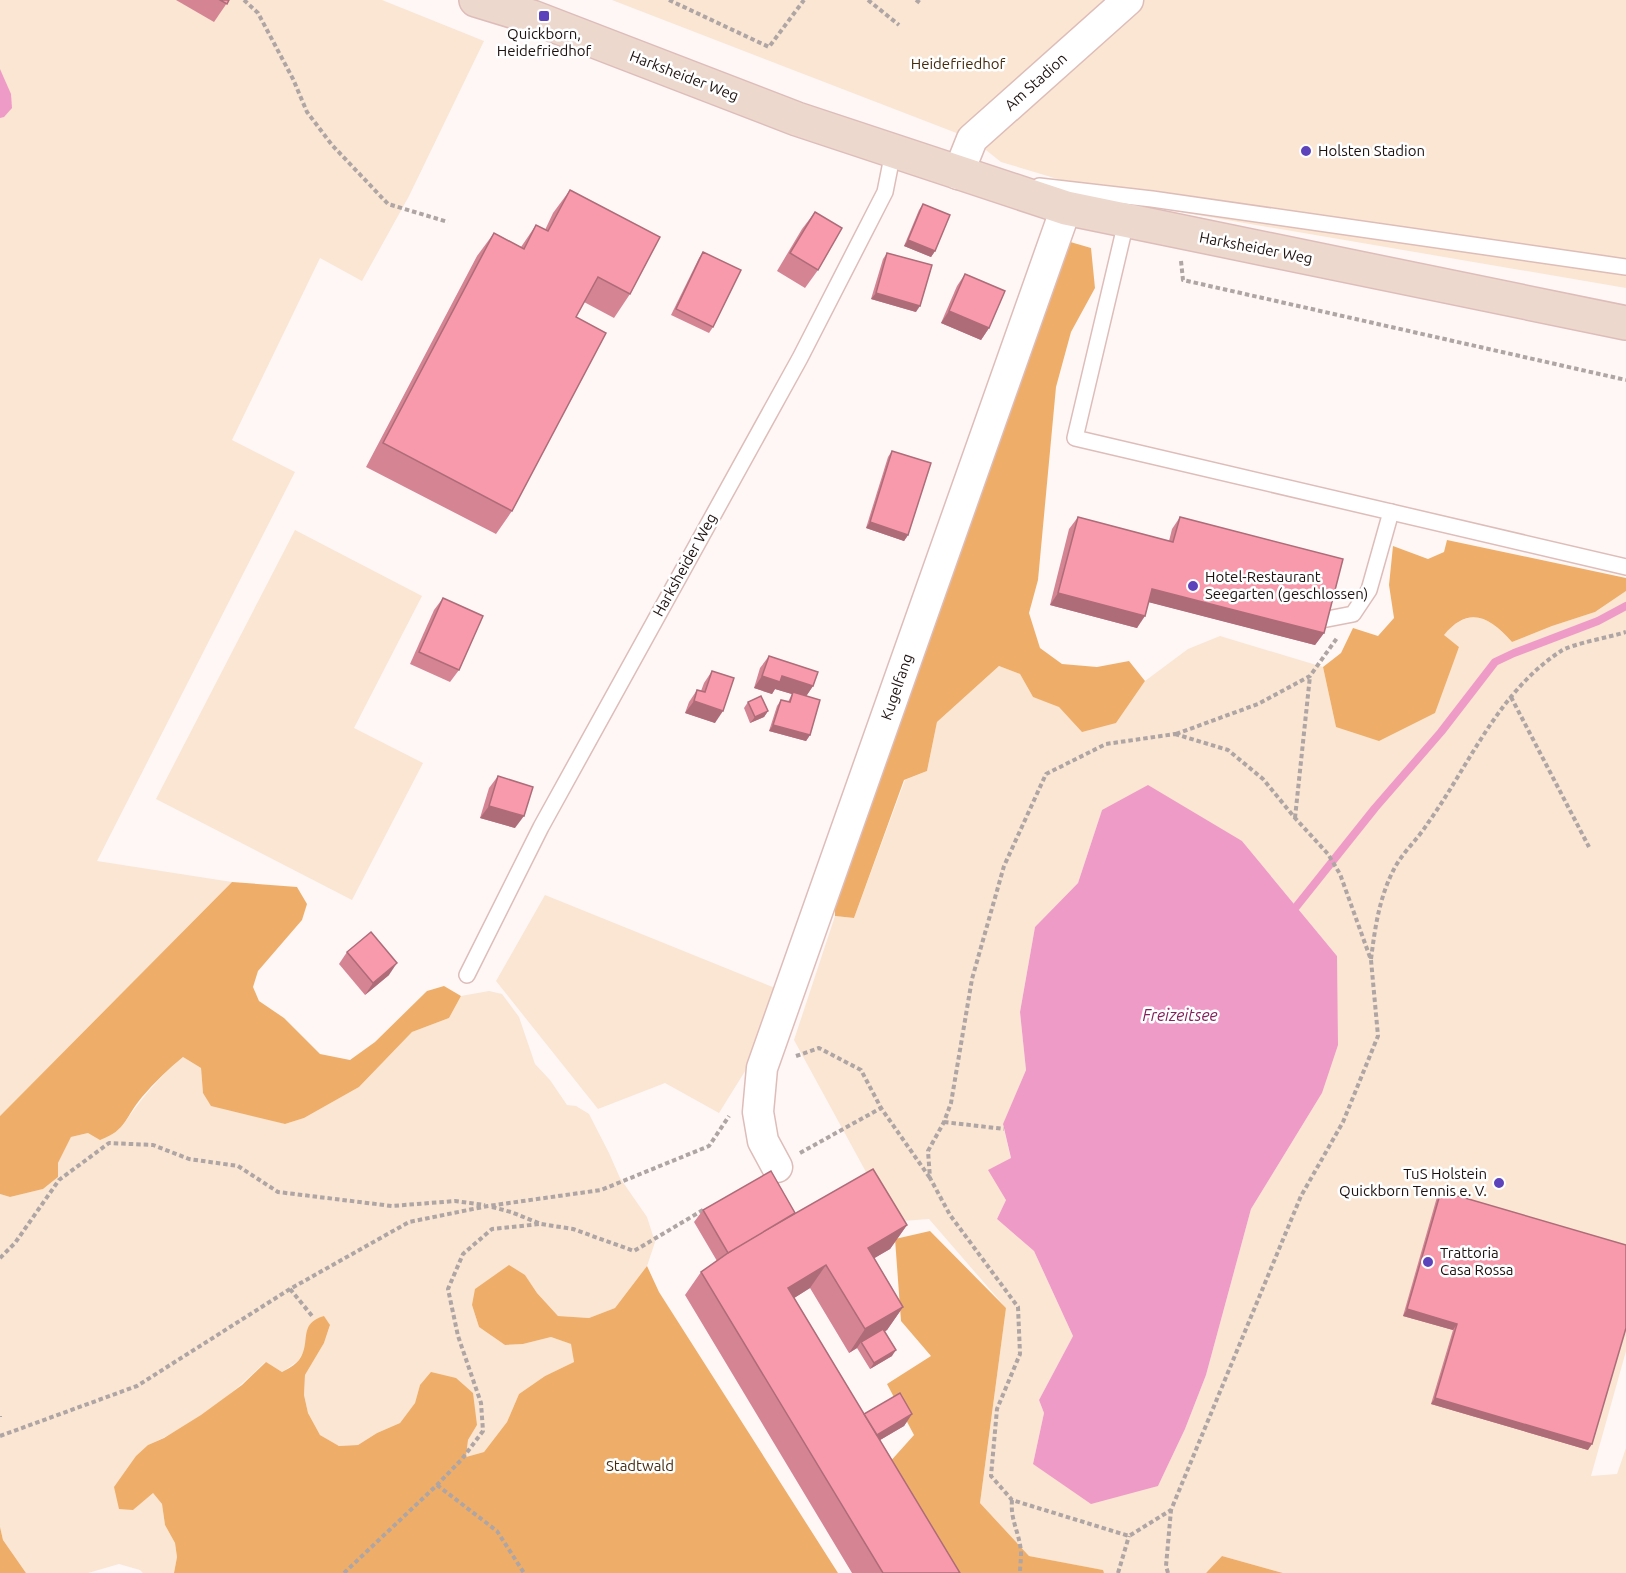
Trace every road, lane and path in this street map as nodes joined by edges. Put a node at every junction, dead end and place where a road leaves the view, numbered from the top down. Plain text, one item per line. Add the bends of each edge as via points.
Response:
1 (244, 0) edge
2 (476, 0) edge
3 (669, 0) edge
4 (804, 0) edge
5 (868, 0) edge
6 (1128, 0) edge
7 (899, 25) dead end
8 (892, 152) junction
9 (968, 177) junction
10 (1065, 208) junction
11 (448, 222) dead end
12 (1126, 222) junction
13 (1178, 233) junction
14 (1626, 267) edge
15 (1626, 322) edge
16 (1626, 380) edge
17 (1391, 512) junction
18 (1626, 567) edge
19 (1353, 614) junction
20 (1322, 620) edge
21 (1626, 632) edge
22 (1310, 676) junction
23 (1511, 697) junction
24 (1175, 734) junction
25 (1295, 818) junction
26 (1589, 847) dead end
27 (1371, 960) junction
28 (466, 975) dead end
29 (944, 1122) junction
30 (1004, 1129) dead end
31 (824, 1138) dead end
32 (777, 1167) dead end
33 (930, 1178) junction
34 (601, 1190) dead end
35 (488, 1206) junction
36 (707, 1208) edge
37 (541, 1224) junction
38 (0, 1258) edge
39 (290, 1289) junction
40 (313, 1317) dead end
41 (0, 1436) edge
42 (437, 1485) junction
43 (1012, 1500) junction
44 (1171, 1510) junction
45 (1129, 1536) junction
46 (344, 1573) edge
47 (524, 1573) edge
48 (1020, 1573) edge
49 (1118, 1573) edge
50 (1167, 1573) edge

1 - 11 path via 258,13 307,112 338,152 388,204
2 - 8 main road, Harksheider Weg via 532,17
3 - 4 path via 769,47
5 - 7 path
6 - 9 street, Am Stadion via 972,139
8 - 9 main road, Harksheider Weg
8 - 28 lane, Harksheider Weg via 885,192 800,358 541,827
9 - 10 main road, Harksheider Weg
9 - 14 lane via 1152,199
10 - 12 main road, Harksheider Weg
10 - 32 street, Kugelfang via 762,1068 758,1112 763,1141
12 - 13 main road, Harksheider Weg
12 - 17 lane via 1075,438
13 - 15 main road, Harksheider Weg
13 - 16 path via 1183,280
17 - 18 lane
17 - 19 lane via 1369,590
19 - 20 lane
19 - 22 path
21 - 23 path via 1563,650 1528,676
22 - 24 path via 1258,704
22 - 25 path
23 - 26 path
23 - 27 path via 1476,744 1429,823 1394,868 1379,907
24 - 25 path via 1228,750 1263,779
24 - 29 path via 1106,744 1046,774 1004,866 972,979 951,1103
25 - 27 path via 1328,854 1340,874
27 - 44 path via 1378,1036 1343,1122 1301,1196
29 - 30 path
29 - 33 path via 927,1151
31 - 33 path via 881,1108
33 - 43 path via 950,1215 1018,1307 1020,1354 997,1409 992,1476
34 - 35 path
35 - 37 path
35 - 38 path via 455,1201 392,1206 278,1192 238,1166 189,1159 153,1145 109,1143 59,1180 15,1244
35 - 39 path via 409,1222
36 - 37 path via 634,1251 573,1228
37 - 42 path via 492,1229 463,1254 448,1289 458,1336 481,1403 483,1431
39 - 40 path
39 - 41 path via 137,1386
42 - 46 path
42 - 47 path via 496,1531
43 - 45 path
43 - 48 path via 1011,1514 1021,1553
44 - 45 path
44 - 50 path
45 - 49 path

